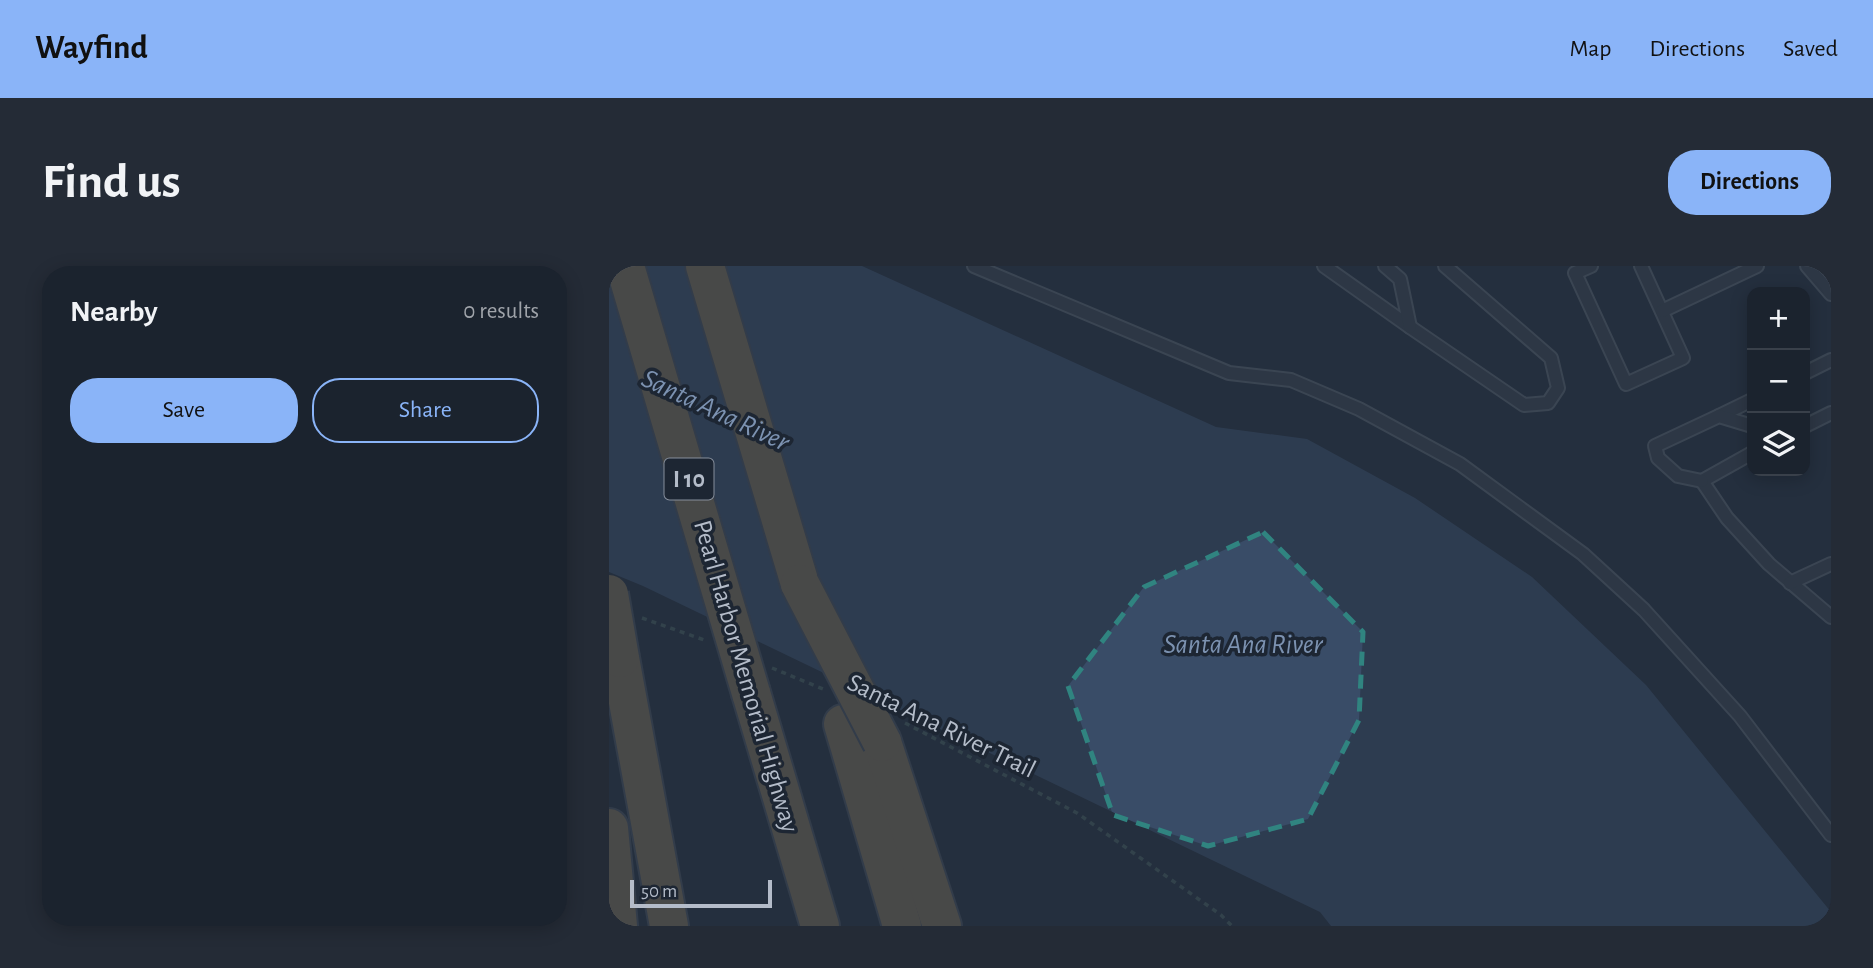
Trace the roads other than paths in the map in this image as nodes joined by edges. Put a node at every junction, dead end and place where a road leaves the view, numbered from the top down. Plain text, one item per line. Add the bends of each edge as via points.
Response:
1 (625, 266) edge
2 (705, 266) edge
3 (974, 266) edge
4 (1324, 266) edge
5 (1385, 266) edge
6 (1445, 266) edge
7 (1591, 266) edge
8 (1641, 266) edge
9 (1757, 266) edge
10 (1807, 266) edge
11 (1831, 294) edge
12 (1662, 311) junction
13 (1410, 327) junction
14 (1831, 360) edge
15 (1810, 370) edge
16 (1747, 402) edge
17 (1831, 413) edge
18 (1719, 416) junction
19 (1747, 424) edge
20 (1810, 424) edge
21 (1747, 456) edge
22 (1702, 481) junction
23 (1831, 564) edge
24 (800, 583) junction
25 (1790, 583) junction
26 (622, 605) edge
27 (1831, 618) edge
28 (609, 828) edge
29 (1831, 835) edge
30 (618, 926) edge
31 (669, 926) edge
32 (820, 926) edge
33 (902, 926) edge
34 (941, 926) edge

1 - 32 highway, Pearl Harbor Memorial Highway / I 10, bridge via 758,679
2 - 24 highway
3 - 29 lane via 1229,373 1291,380 1359,409 1460,464 1583,554 1644,610 1740,716
4 - 13 lane
5 - 13 lane via 1400,279
6 - 13 lane via 1551,358 1558,387 1548,403 1524,405
7 - 12 lane via 1575,273 1626,384 1683,358
8 - 12 lane
9 - 12 lane
10 - 11 lane
14 - 15 lane
16 - 18 lane
17 - 20 lane
18 - 19 lane
18 - 22 lane via 1655,446 1658,457 1678,476
21 - 22 lane
22 - 25 lane via 1727,518
23 - 25 lane
24 - 33 highway, bridge
24 - 34 highway, bridge via 894,732
25 - 27 lane
26 - 31 highway, bridge via 620,658
28 - 30 highway

